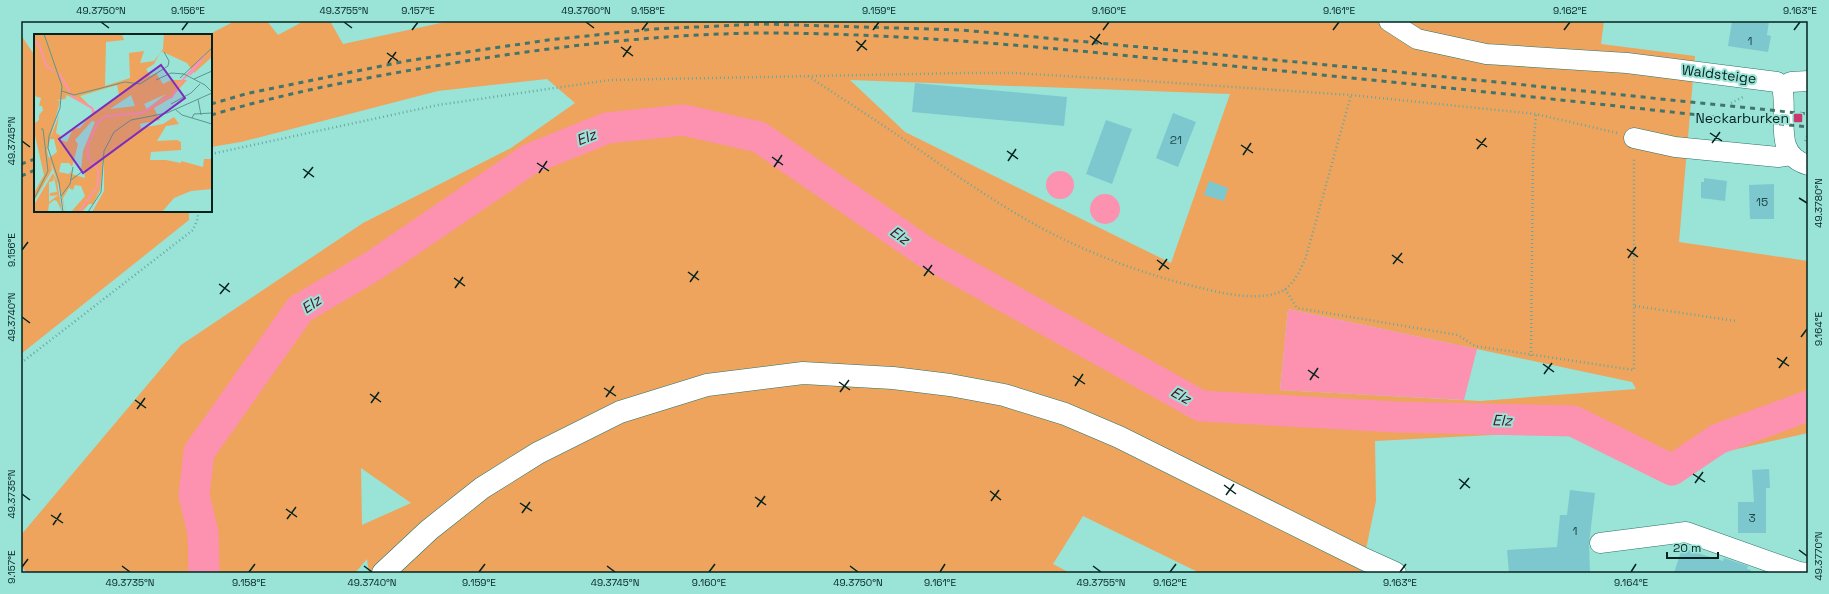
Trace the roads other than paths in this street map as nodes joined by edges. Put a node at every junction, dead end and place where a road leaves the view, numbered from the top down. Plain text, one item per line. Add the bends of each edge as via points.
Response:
1 (1389, 21) edge
2 (1808, 81) edge
3 (1782, 87) junction
4 (1634, 138) road end
5 (1791, 155) junction
6 (1808, 165) edge
7 (1600, 543) dead end
8 (383, 573) edge
9 (1395, 573) edge
10 (1808, 573) edge

1 - 3 street, Waldsteige via 1417,39 1486,54 1627,63 1777,82
2 - 3 street via 1791,82
3 - 5 street via 1784,140
4 - 5 street via 1675,147 1778,157
5 - 6 street
7 - 10 street via 1686,532
8 - 9 main road via 429,530 482,488 538,453 620,412 707,385 803,374 893,378 950,385 1004,395 1065,414 1119,437

